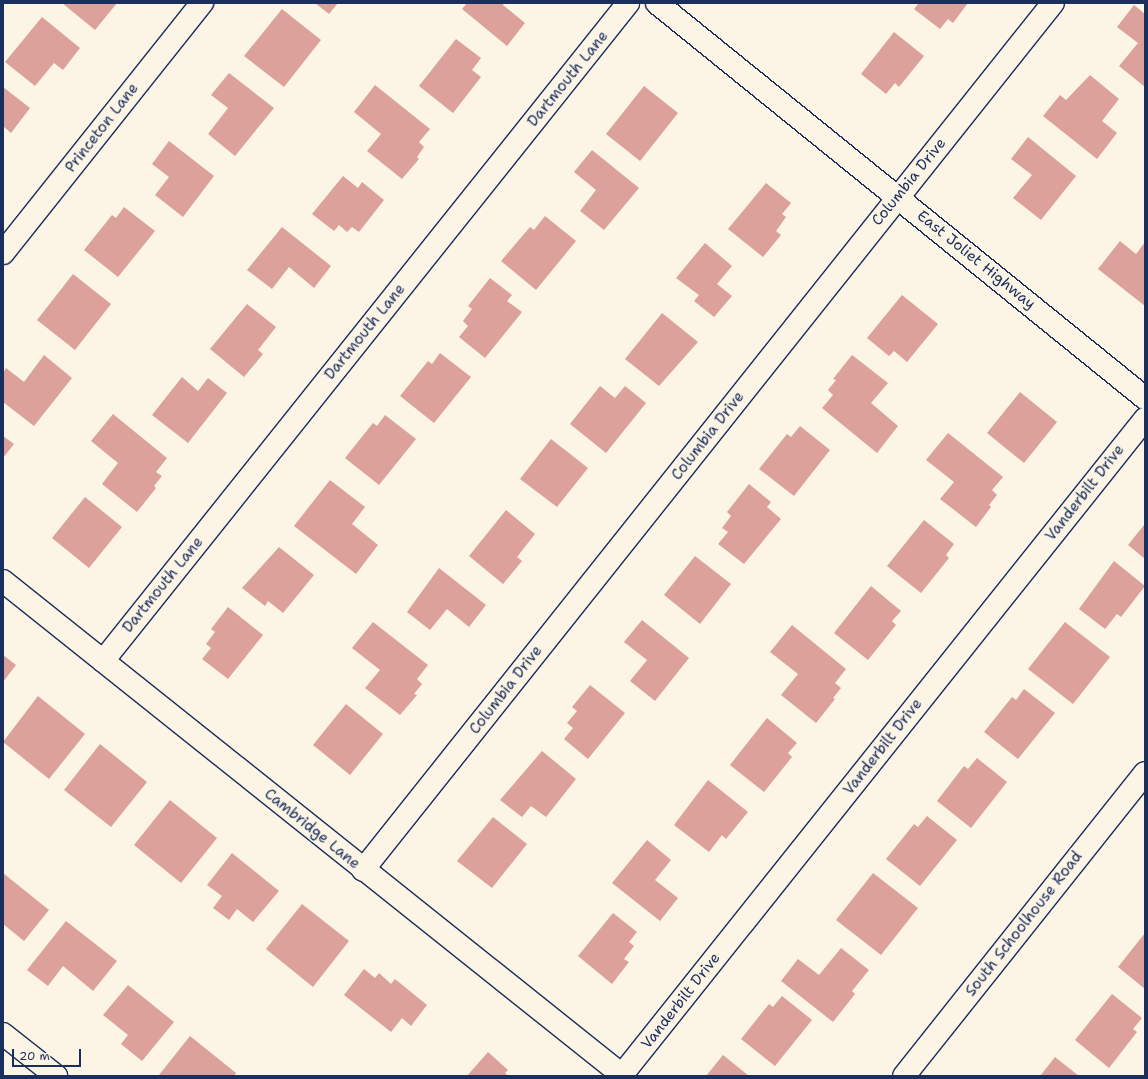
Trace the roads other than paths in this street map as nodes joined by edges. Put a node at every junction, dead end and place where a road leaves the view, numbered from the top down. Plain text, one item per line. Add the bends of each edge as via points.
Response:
1 (202, 3) edge
2 (628, 3) edge
3 (657, 3) edge
4 (1053, 3) edge
5 (898, 197) junction
6 (3, 253) edge
7 (1145, 398) edge
8 (1145, 419) edge
9 (3, 582) edge
10 (103, 662) junction
11 (1145, 772) edge
12 (363, 870) junction
13 (3, 1034) edge
14 (56, 1076) edge
15 (622, 1076) edge
16 (904, 1076) edge

1 - 6 street, Princeton Lane
2 - 10 street, Dartmouth Lane
3 - 5 street, East Joliet Highway
4 - 5 street, Columbia Drive
5 - 7 street, East Joliet Highway
5 - 12 street, Columbia Drive
8 - 15 street, Vanderbilt Drive
9 - 10 street, Cambridge Lane
10 - 12 street, Cambridge Lane
11 - 16 street, South Schoolhouse Road
12 - 15 street, Cambridge Lane
13 - 14 street

